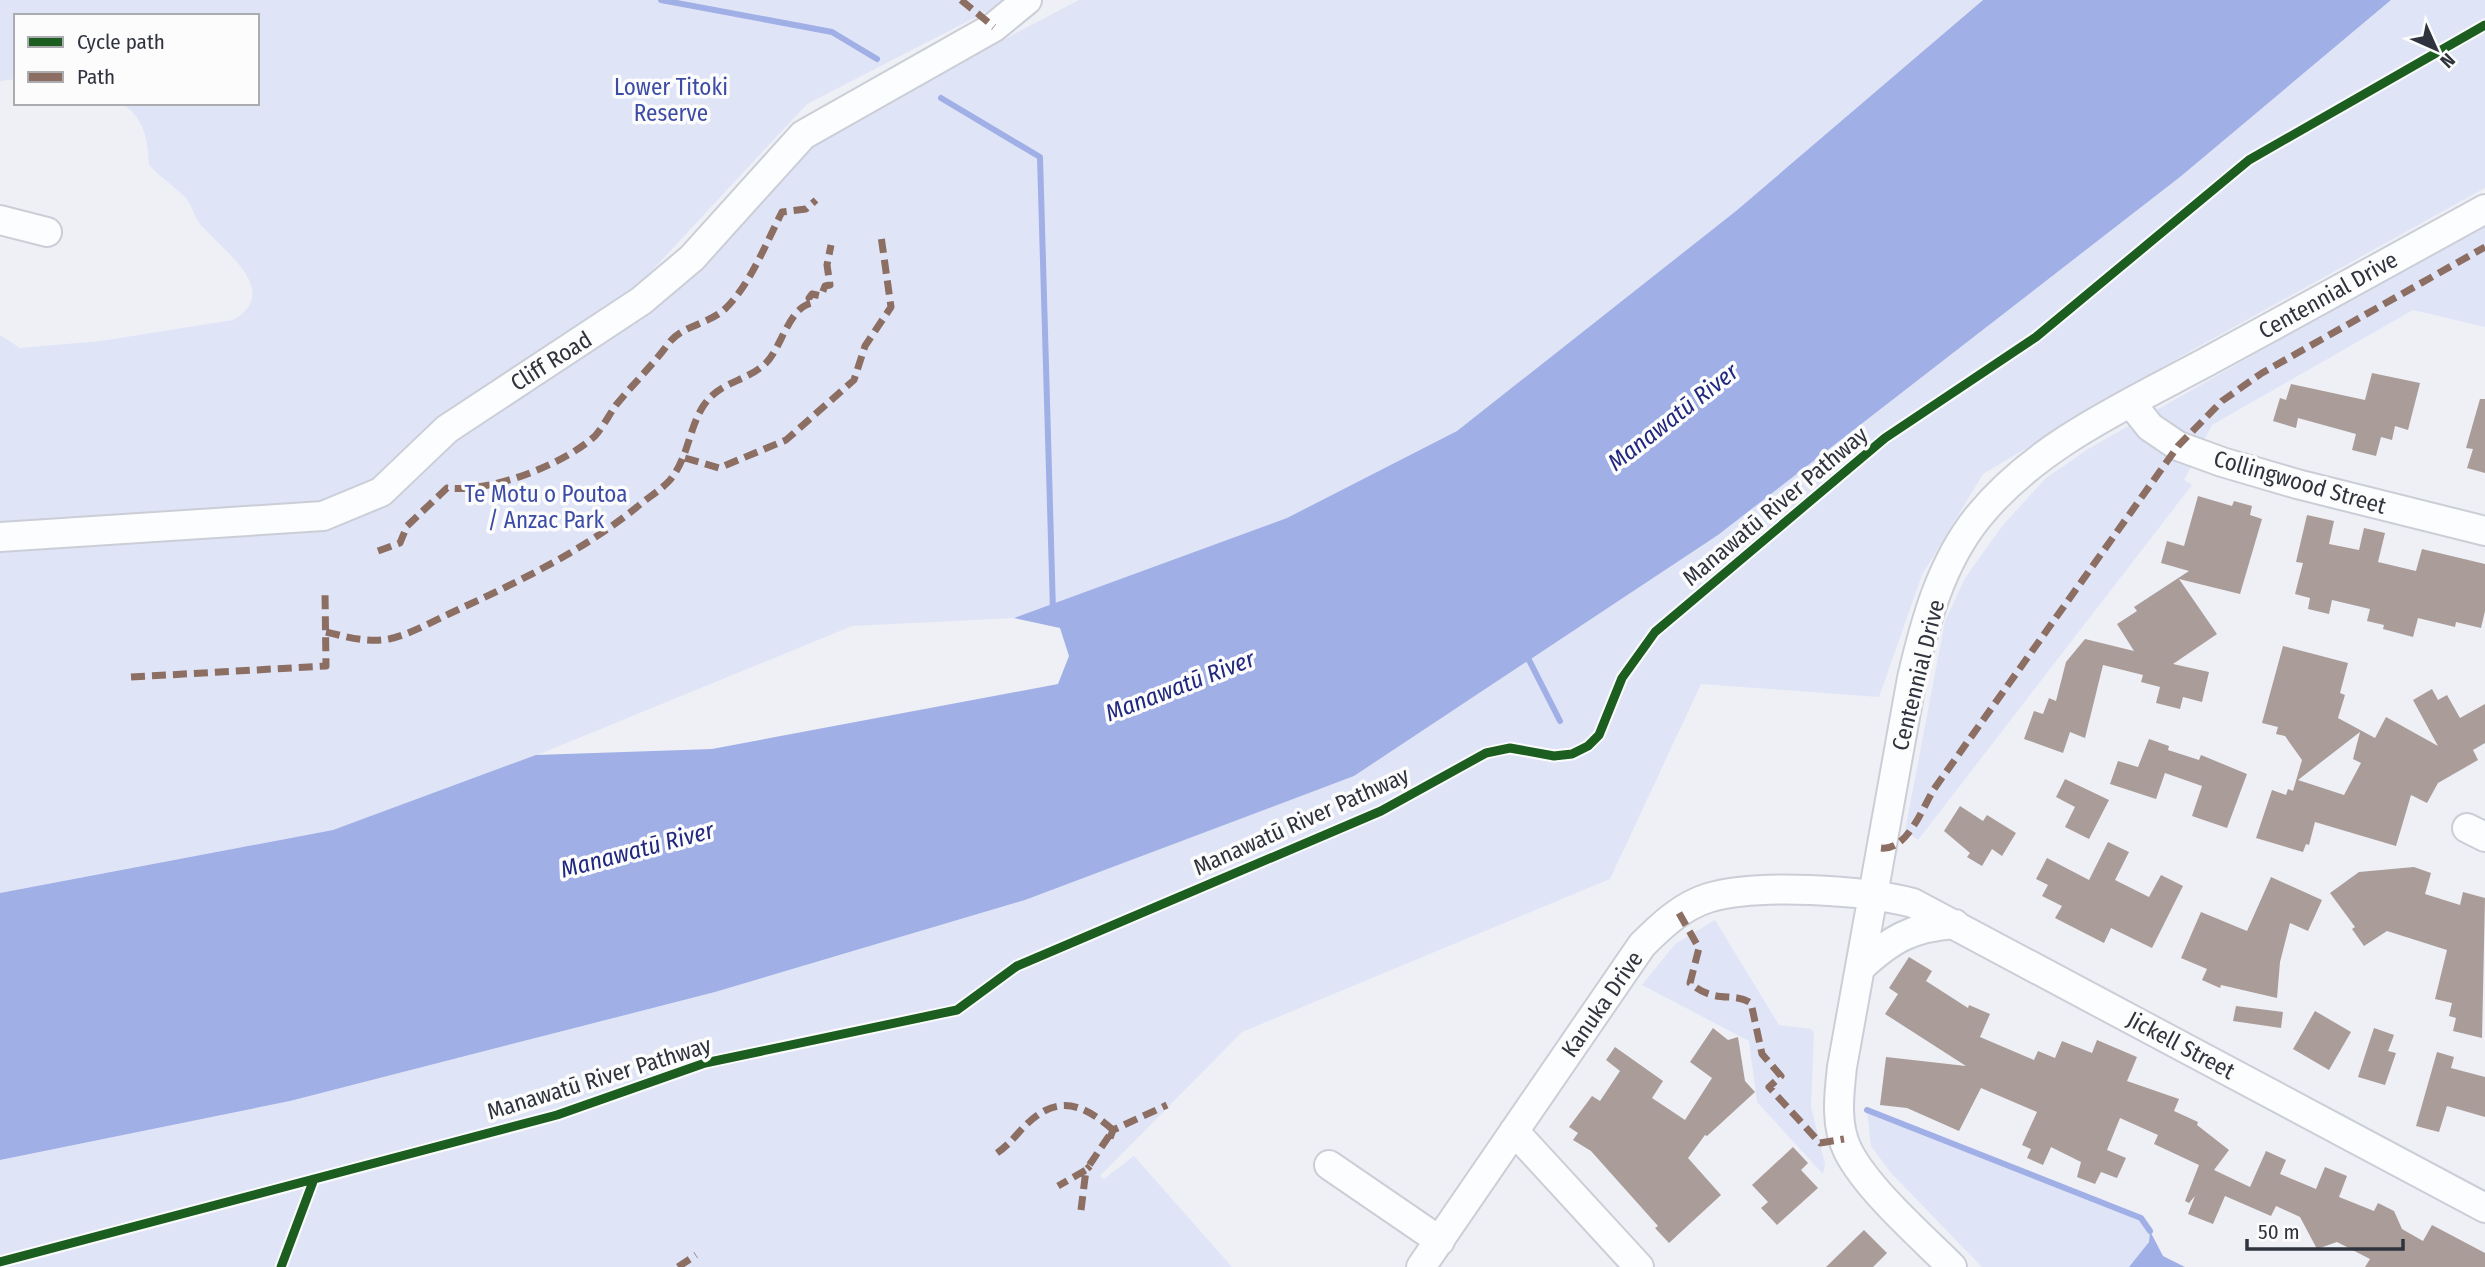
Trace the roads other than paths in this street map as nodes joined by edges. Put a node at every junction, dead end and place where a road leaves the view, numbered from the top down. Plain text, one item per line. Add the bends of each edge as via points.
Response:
1 (1027, 0) edge
2 (2485, 209) edge
3 (0, 220) edge
4 (47, 232) dead end
5 (2131, 403) junction
6 (2485, 531) edge
7 (0, 537) edge
8 (1873, 897) junction
9 (1955, 924) junction
10 (1860, 968) junction
11 (1514, 1131) junction
12 (1329, 1165) dead end
13 (2485, 1208) edge
14 (1440, 1241) junction
15 (1421, 1267) edge
16 (1639, 1267) edge
17 (1952, 1267) edge

1 - 7 street, Cliff Road via 994,27 803,135 692,258 641,301 446,429 381,492 323,516
2 - 5 street, Centennial Drive
3 - 4 street
5 - 6 street, Collingwood Street via 2150,427 2178,446 2222,462
5 - 8 street, Centennial Drive via 2037,460 1978,517 1946,570 1926,619 1912,678
8 - 9 street, Jickell Street via 1913,903
8 - 10 street, Centennial Drive
8 - 11 street, Kanuka Drive via 1740,891 1706,898 1679,913 1642,945
9 - 10 street via 1908,933 1886,944
9 - 13 street, Jickell Street
10 - 17 street, Centennial Drive via 1839,1097 1842,1134 1863,1174
11 - 14 street, Kanuka Drive
11 - 16 street
12 - 14 street
14 - 15 street, Kanuka Drive

